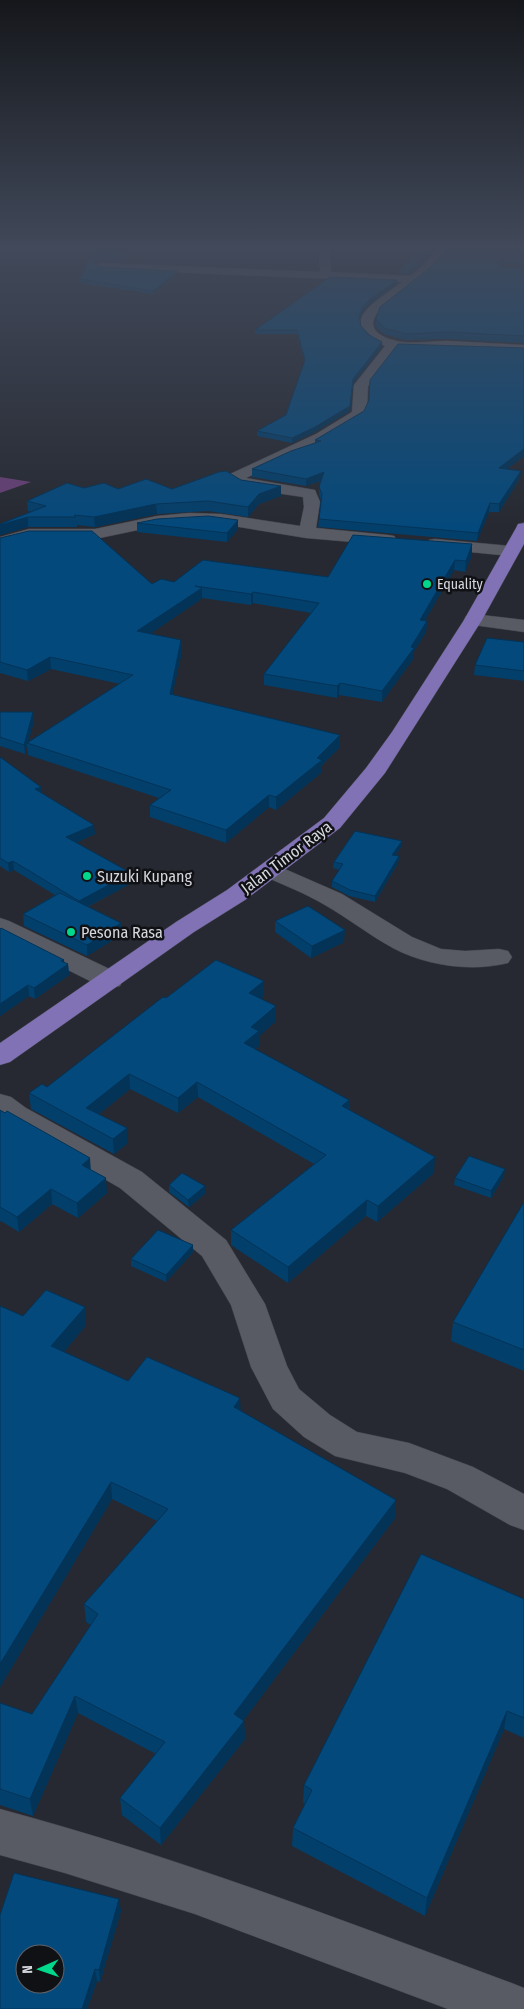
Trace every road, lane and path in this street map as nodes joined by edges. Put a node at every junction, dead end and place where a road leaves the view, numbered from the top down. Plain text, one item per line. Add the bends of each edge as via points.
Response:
1 (383, 341) edge
2 (393, 345) junction
3 (524, 349) edge
4 (524, 528) edge
5 (306, 532) junction
6 (402, 540) edge
7 (0, 542) edge
8 (421, 542) edge
9 (511, 551) junction
10 (473, 620) junction
11 (524, 626) edge
12 (270, 870) junction
13 (0, 926) edge
14 (499, 958) dead end
15 (110, 980) junction
16 (0, 1056) edge
17 (0, 1104) edge
18 (524, 1513) edge
19 (0, 1832) edge
20 (514, 2009) edge

1 - 2 street
2 - 3 street
2 - 5 street via 361,385 358,414 321,437 234,478 242,483 309,493 313,499
4 - 9 highway, Jalan Timor Raya
5 - 6 street
5 - 7 street via 221,520 178,518 95,534 29,534
8 - 9 street
9 - 10 highway, Jalan Timor Raya
10 - 11 street
10 - 12 highway, Jalan Timor Raya via 374,774 332,823
12 - 14 street via 333,899 403,943 437,956
12 - 15 highway, Jalan Timor Raya
13 - 15 street
15 - 16 highway, Jalan Timor Raya
17 - 18 street via 131,1180 214,1248 248,1304 269,1367 286,1399 317,1426 348,1445 409,1458 460,1478
19 - 20 street via 74,1851 234,1905

